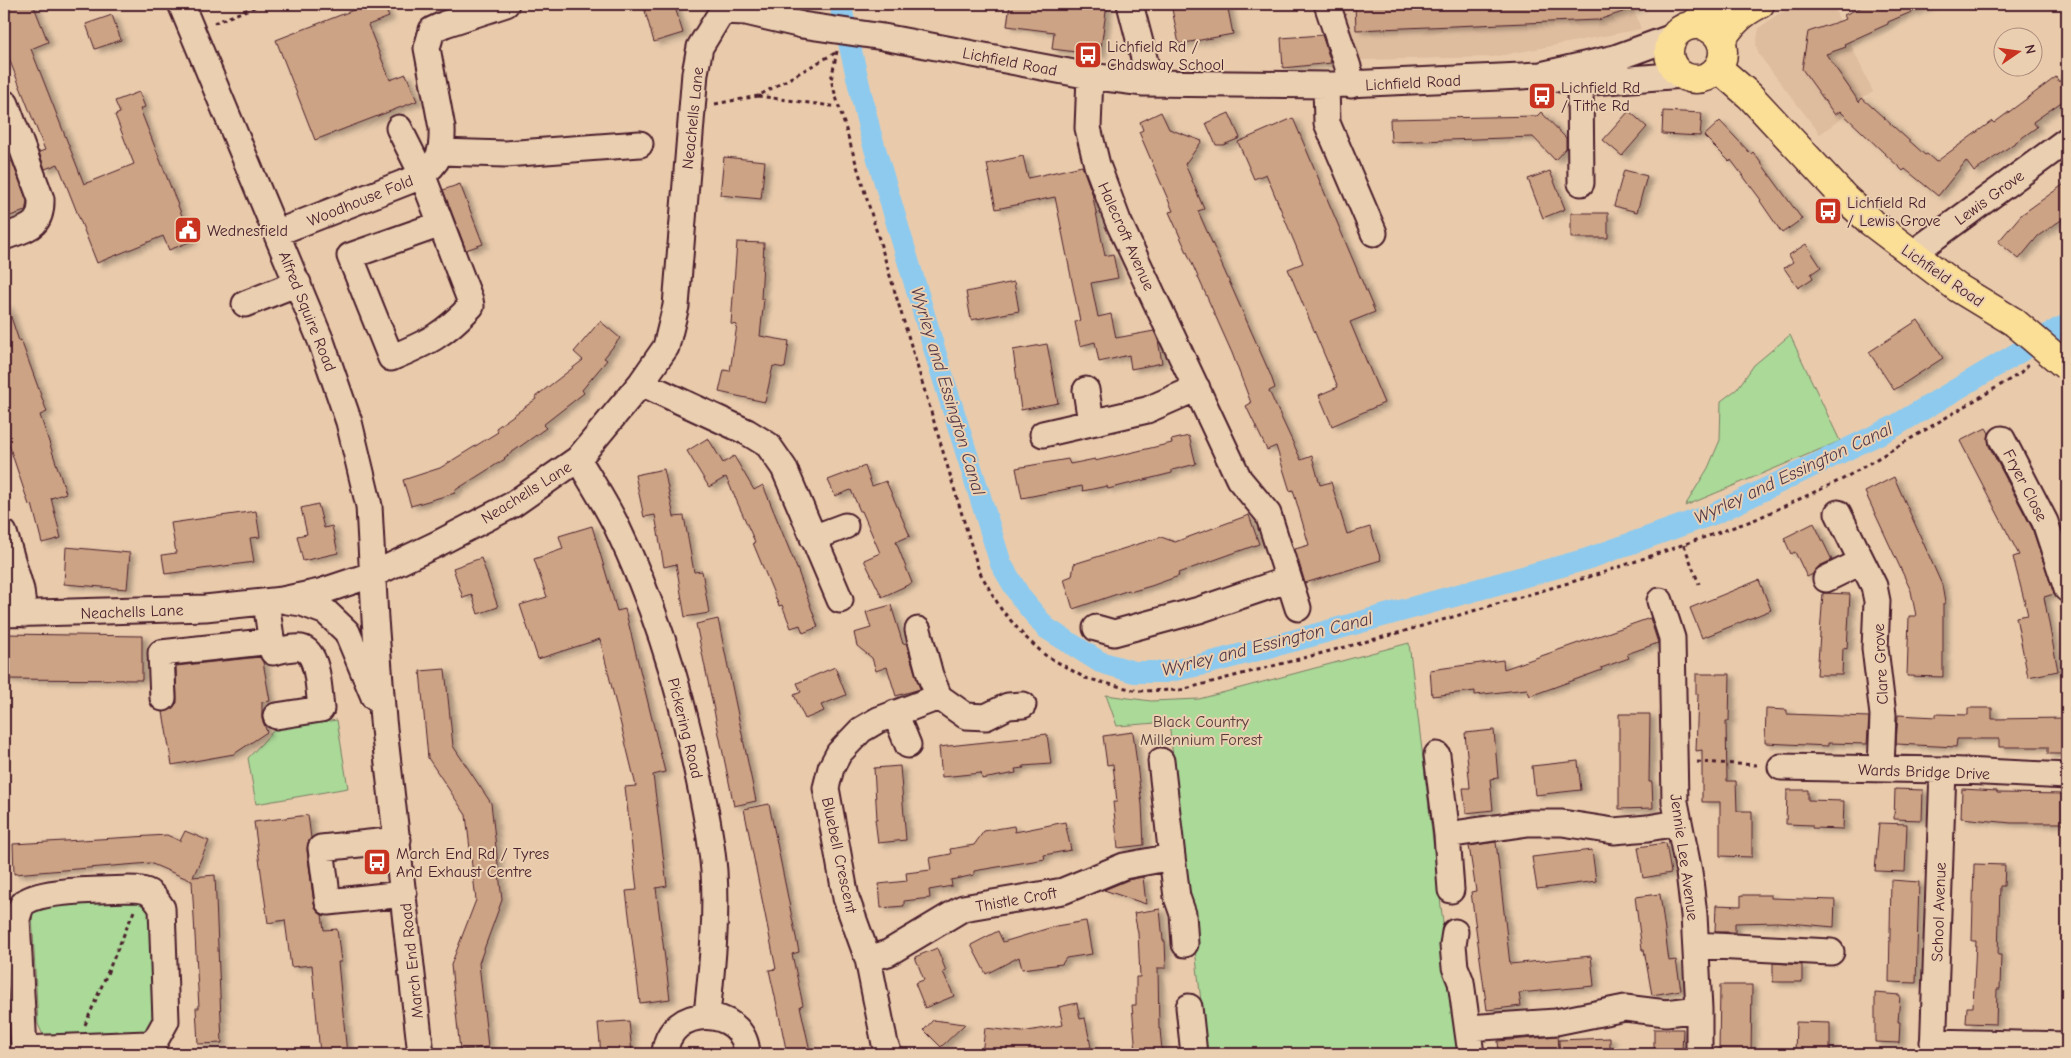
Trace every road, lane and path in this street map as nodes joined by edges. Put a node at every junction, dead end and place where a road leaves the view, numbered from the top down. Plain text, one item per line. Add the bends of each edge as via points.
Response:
1 (181, 4) edge
2 (262, 4) edge
3 (506, 4) edge
4 (1130, 4) edge
5 (1327, 4) edge
6 (1726, 4) edge
7 (1760, 4) edge
8 (718, 8) edge
9 (1682, 31) junction
10 (192, 32) junction
11 (1721, 40) junction
12 (834, 42) dead end
13 (837, 51) junction
14 (1718, 68) junction
15 (1541, 75) junction
16 (1683, 75) junction
17 (1090, 76) junction
18 (1580, 82) junction
19 (1144, 83) junction
20 (1326, 85) junction
21 (1351, 85) junction
22 (758, 96) junction
23 (6, 104) dead end
24 (839, 107) junction
25 (692, 109) junction
26 (399, 128) dead end
27 (2067, 140) edge
28 (640, 144) dead end
29 (441, 152) junction
30 (422, 174) junction
31 (1581, 183) dead end
32 (441, 224) junction
33 (276, 233) junction
34 (1374, 233) dead end
35 (4, 237) edge
36 (1912, 254) junction
37 (298, 283) junction
38 (245, 304) dead end
39 (2033, 361) dead end
40 (2066, 368) edge
41 (641, 383) junction
42 (1197, 388) junction
43 (1086, 390) dead end
44 (1091, 422) junction
45 (1043, 434) dead end
46 (2002, 439) dead end
47 (578, 459) junction
48 (1838, 512) dead end
49 (845, 526) dead end
50 (4, 533) edge
51 (813, 538) junction
52 (1684, 545) junction
53 (1862, 562) junction
54 (374, 574) junction
55 (1826, 579) dead end
56 (1288, 580) junction
57 (1699, 584) dead end
58 (2067, 589) edge
59 (840, 600) dead end
60 (274, 601) junction
61 (1660, 601) dead end
62 (1298, 608) dead end
63 (14, 614) edge
64 (1096, 628) dead end
65 (918, 630) dead end
66 (272, 641) junction
67 (939, 697) junction
68 (163, 698) dead end
69 (1023, 705) dead end
70 (895, 713) junction
71 (276, 716) dead end
72 (384, 720) junction
73 (908, 745) dead end
74 (1437, 755) dead end
75 (1161, 761) dead end
76 (1674, 761) junction
77 (1781, 767) joint
78 (1881, 769) junction
79 (1943, 770) junction
80 (2067, 776) edge
81 (1678, 823) junction
82 (1448, 836) junction
83 (398, 840) junction
84 (1172, 857) junction
85 (1450, 882) dead end
86 (143, 889) junction
87 (404, 894) junction
88 (1455, 932) dead end
89 (1185, 944) dead end
90 (1696, 945) junction
91 (1831, 952) dead end
92 (868, 959) junction
93 (1189, 1007) dead end
94 (1699, 1009) junction
95 (707, 1015) junction
96 (1468, 1028) junction
97 (2067, 1045) edge
98 (74, 1048) junction
99 (1933, 1048) edge
100 (24, 1052) edge
101 (421, 1054) edge
102 (665, 1054) edge
103 (747, 1054) edge
104 (889, 1054) edge
105 (1194, 1054) edge
106 (1470, 1054) edge
107 (1699, 1054) edge

1 - 10 street, Alfred Squire Road
2 - 10 path
3 - 29 street via 432,30 427,48 442,128
4 - 19 street via 1146,62
5 - 21 street
6 - 9 main road
7 - 11 main road via 1731,23
8 - 17 street, Lichfield Road, bridge
8 - 25 street, Neachells Lane via 700,47
9 - 11 main road via 1707,27
9 - 15 street, Lichfield Road via 1615,58
9 - 16 main road via 1670,45 1669,55 1676,70
10 - 33 street, Alfred Squire Road
11 - 14 main road via 1723,55
12 - 13 path
13 - 22 path
13 - 24 path via 831,80
14 - 16 main road via 1699,79
14 - 36 main road, Lichfield Road via 1750,96 1845,198
15 - 18 street, Lichfield Road
15 - 21 street, Lichfield Road
16 - 18 street, Lichfield Road
17 - 19 street, Lichfield Road
17 - 42 street, Halecroft Avenue via 1088,128 1097,165 1118,221
18 - 31 street
19 - 20 street, Lichfield Road
20 - 21 street, Lichfield Road
20 - 34 street via 1327,123
22 - 24 path
22 - 25 path
23 - 35 street via 42,199 42,214 35,225
24 - 52 path via 979,571 1001,609 1024,636 1045,655 1086,678 1138,692 1181,690 1392,635 1599,574
25 - 41 street, Neachells Lane via 676,306 666,347
26 - 30 street
27 - 36 street, Lewis Grove
28 - 29 street via 505,154
29 - 30 street, Woodhouse Fold via 436,162
30 - 32 street
30 - 33 street, Woodhouse Fold
32 - 32 street via 471,306 454,324 428,343 391,358 350,256
33 - 37 street, Alfred Squire Road
36 - 40 main road, Lichfield Road, bridge via 1958,288 2014,322
37 - 38 street
37 - 54 street, Alfred Squire Road via 349,422 370,506
39 - 52 path via 2019,374 1843,479 1754,520
41 - 47 street, Neachells Lane
41 - 51 street via 768,445 784,468
42 - 44 street via 1147,410
42 - 56 street, Halecroft Avenue via 1239,479 1268,514
43 - 44 street
44 - 45 street
46 - 58 street, Fryer Close via 2045,522
47 - 54 street, Neachells Lane via 512,505
47 - 95 street, Pickering Road via 616,525 650,606 675,679 692,743 707,814 714,871 715,940
48 - 53 street, Clare Grove
49 - 51 street
50 - 63 street via 21,590
51 - 59 street
52 - 57 path
53 - 55 street
53 - 78 street, Clare Grove via 1878,601 1875,648 1883,715
54 - 60 street, Neachells Lane via 320,592
54 - 72 street, March End Road
56 - 62 street, Halecroft Avenue
56 - 64 street via 1199,610 1114,633
60 - 63 street, Neachells Lane via 205,608
60 - 66 street
60 - 72 street, March End Road via 302,603 326,612 347,632
61 - 76 street, Jennie Lee Avenue via 1672,638
65 - 67 street
66 - 68 street via 161,653
66 - 71 street via 273,652 297,648 309,653 314,660 321,709
67 - 69 street via 966,716 986,717 1008,706
67 - 70 street, Bluebell Crescent
70 - 73 street
70 - 92 street, Bluebell Crescent via 852,738 831,768 826,788 846,898
72 - 83 street, March End Road
74 - 82 street
75 - 84 street
76 - 77 path
76 - 81 street, Jennie Lee Avenue
77 - 78 street, Wards Bridge Drive
78 - 79 street, Wards Bridge Drive
79 - 80 street, Wards Bridge Drive
79 - 99 street, School Avenue
81 - 82 street via 1614,831 1562,823 1528,823
81 - 90 street, Jennie Lee Avenue via 1689,872
82 - 85 street
83 - 87 street, March End Road
83 - 87 street via 321,848 328,902
84 - 89 street
84 - 92 street, Thistle Croft via 1124,866 1063,891 963,908 888,953
86 - 98 path
86 - 98 street via 152,894 162,908 166,1021 155,1041 147,1044
86 - 100 street via 42,894 24,902 17,919
87 - 101 street, March End Road
88 - 96 street via 1454,960
90 - 91 street
90 - 94 street, Jennie Lee Avenue
92 - 104 street, Bluebell Crescent
93 - 105 street
94 - 96 street via 1666,1013 1625,1008 1556,1022
94 - 107 street, Jennie Lee Avenue
95 - 102 street via 678,1026
95 - 103 street via 728,1021 737,1029
96 - 106 street
97 - 99 street
98 - 100 street

